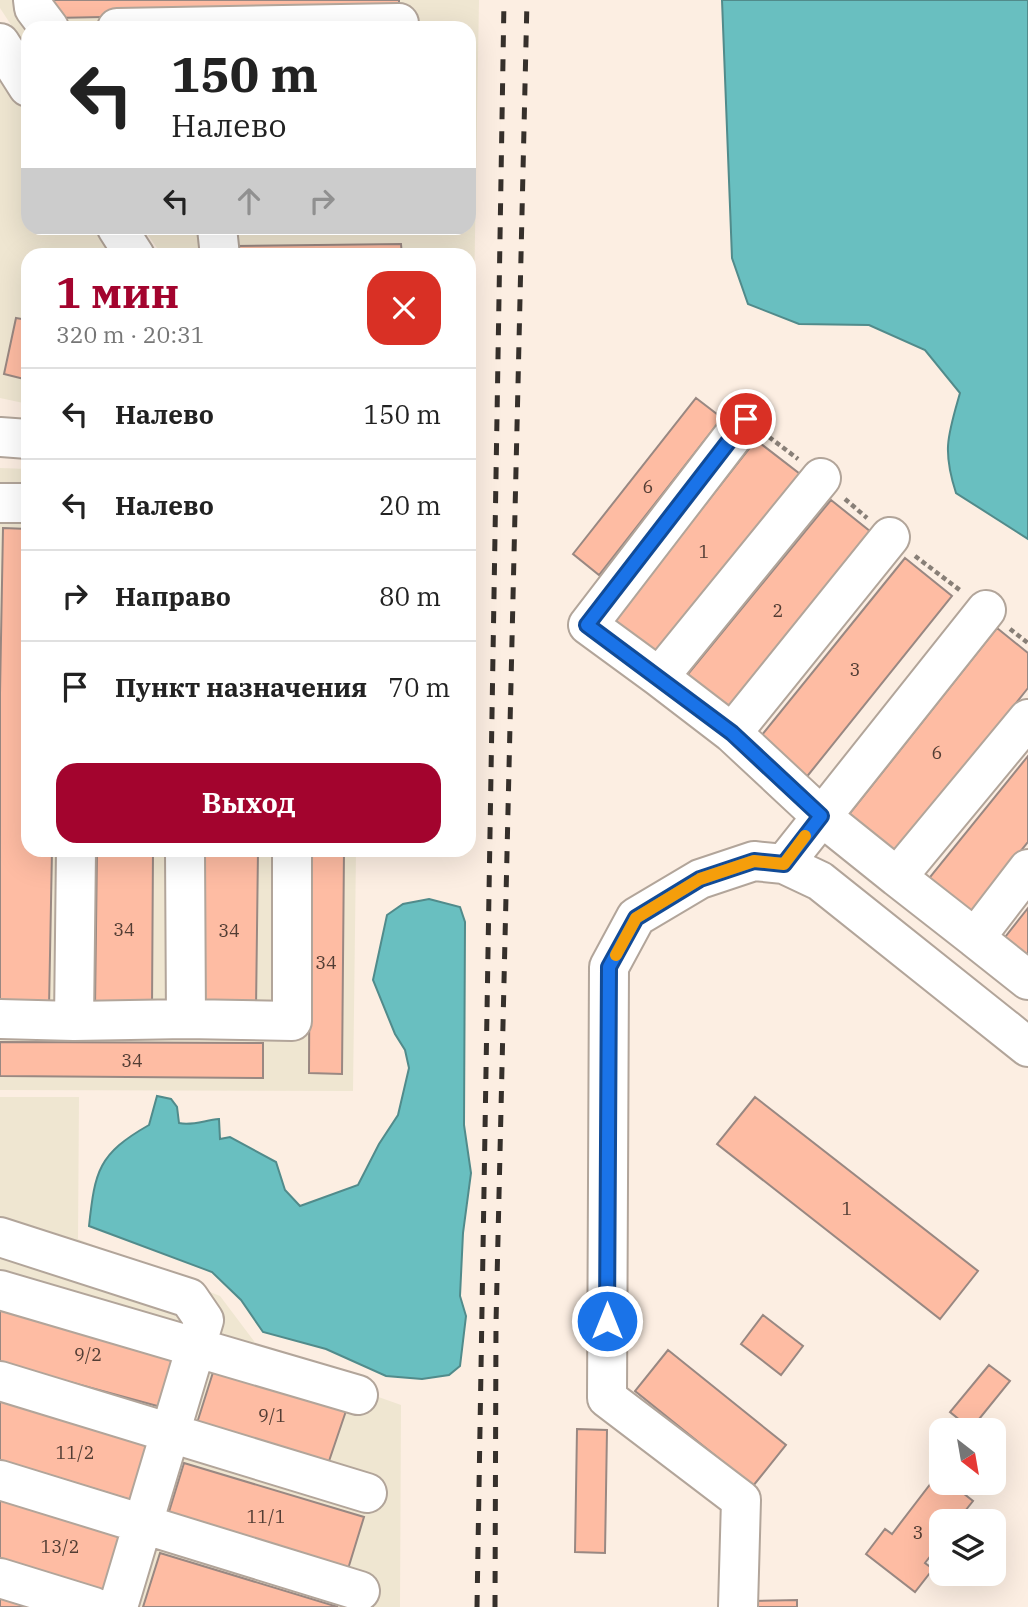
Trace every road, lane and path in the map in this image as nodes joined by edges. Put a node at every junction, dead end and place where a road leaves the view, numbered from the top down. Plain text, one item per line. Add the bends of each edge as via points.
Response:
1 (33, 0) edge
2 (44, 21) edge
3 (0, 43) edge
4 (21, 76) edge
5 (746, 419) dead end
6 (0, 437) edge
7 (21, 438) edge
8 (821, 478) dead end
9 (0, 503) edge
10 (21, 503) edge
11 (890, 537) dead end
12 (986, 610) dead end
13 (659, 677) junction
14 (1028, 719) edge
15 (732, 733) junction
16 (821, 816) junction
17 (76, 857) edge
18 (185, 857) edge
19 (292, 857) edge
20 (784, 864) junction
21 (1028, 869) edge
22 (897, 877) junction
23 (975, 938) junction
24 (1028, 980) edge
25 (0, 1019) edge
26 (186, 1019) junction
27 (74, 1021) junction
28 (1028, 1047) edge
29 (0, 1237) edge
30 (0, 1290) edge
31 (196, 1347) junction
32 (0, 1381) edge
33 (358, 1395) dead end
34 (170, 1433) junction
35 (0, 1479) edge
36 (367, 1493) dead end
37 (143, 1524) junction
38 (0, 1578) edge
39 (360, 1591) dead end
40 (94, 1607) edge
41 (118, 1607) edge
42 (738, 1607) edge

1 - 2 street
3 - 4 street
5 - 13 street via 587,625
6 - 7 street
8 - 13 street
9 - 10 street
11 - 15 street
12 - 16 street
13 - 15 street
14 - 22 street
15 - 16 street
16 - 20 street
16 - 22 street
17 - 27 street
18 - 26 street
19 - 26 street via 292,1021
20 - 28 street via 820,881
20 - 42 street via 754,861 700,879 636,918 609,967 607,1398 740,1500
21 - 23 street
22 - 23 street
23 - 24 street
25 - 27 street
26 - 27 street
29 - 31 street via 189,1298 204,1320
30 - 31 street
31 - 33 street
31 - 34 street
32 - 34 street
34 - 36 street
34 - 37 street
35 - 37 street
37 - 39 street
37 - 41 street
38 - 40 street

